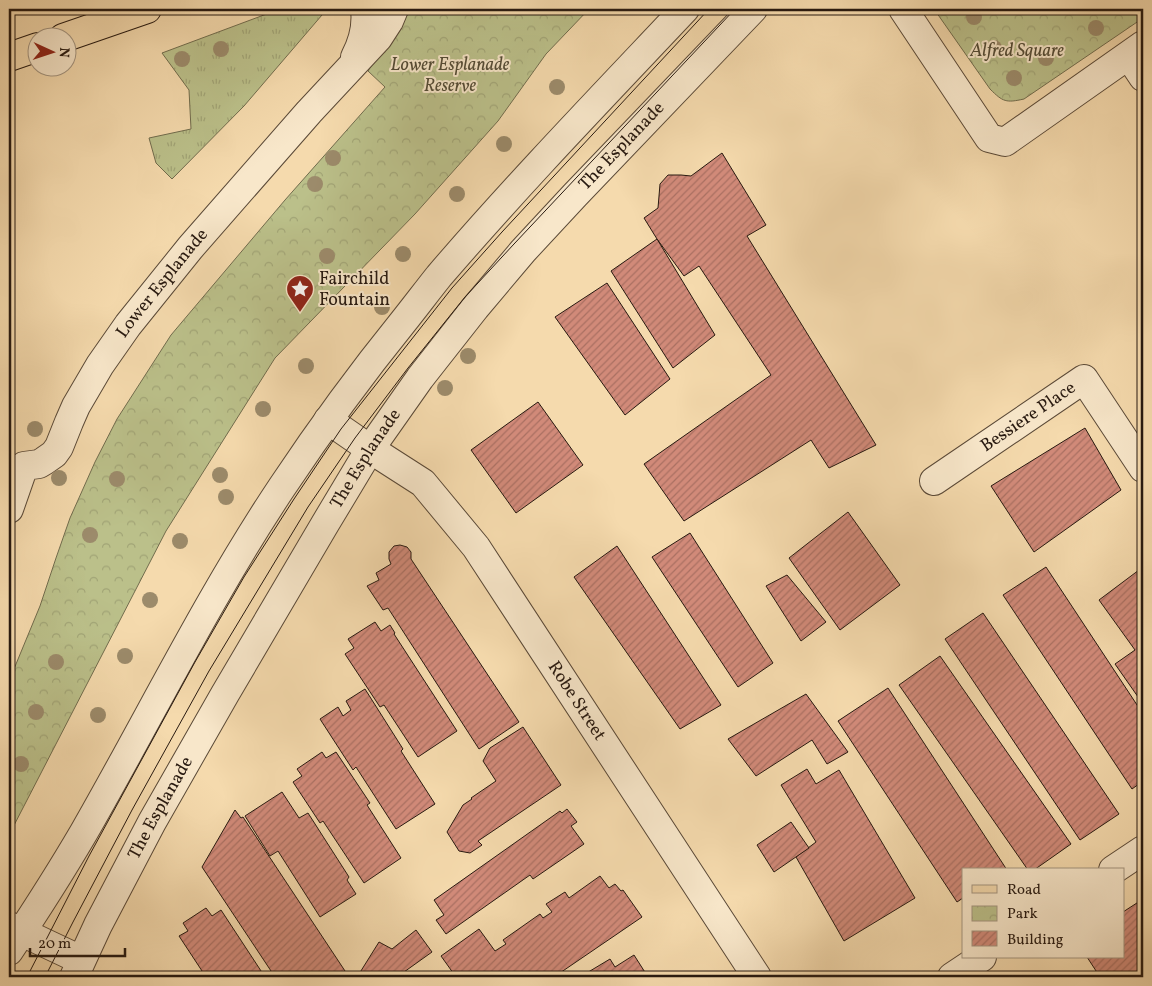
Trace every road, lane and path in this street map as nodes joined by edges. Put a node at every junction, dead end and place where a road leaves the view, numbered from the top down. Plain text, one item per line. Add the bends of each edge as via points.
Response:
1 (147, 9) edge
2 (365, 9) edge
3 (394, 9) edge
4 (685, 9) edge
5 (753, 9) edge
6 (903, 9) edge
7 (78, 33) edge
8 (28, 50) edge
9 (9, 57) edge
10 (1138, 59) edge
11 (348, 69) junction
12 (328, 420) junction
13 (370, 449) junction
14 (1143, 468) edge
15 (934, 481) dead end
16 (9, 509) edge
17 (1143, 850) edge
18 (1117, 868) edge
19 (13, 936) edge
20 (980, 958) edge
21 (78, 969) edge
22 (757, 977) edge
23 (952, 977) edge

1 - 7 main road
2 - 11 street, Lower Esplanade via 363,40
3 - 11 street, Lower Esplanade via 378,38
4 - 12 street via 438,277
5 - 13 street, The Esplanade via 523,251 420,378
6 - 10 street via 989,138 1005,142
8 - 9 main road
11 - 16 street, Lower Esplanade via 190,248 128,325 100,365 68,422 56,452 44,462 24,466
12 - 13 street, Robe Street
12 - 19 street via 232,565 63,867
13 - 21 street, The Esplanade via 152,822
13 - 22 street, Robe Street via 423,484 476,547
14 - 15 street, Bessiere Place via 1084,379
17 - 18 street
19 - 21 street
20 - 23 street

